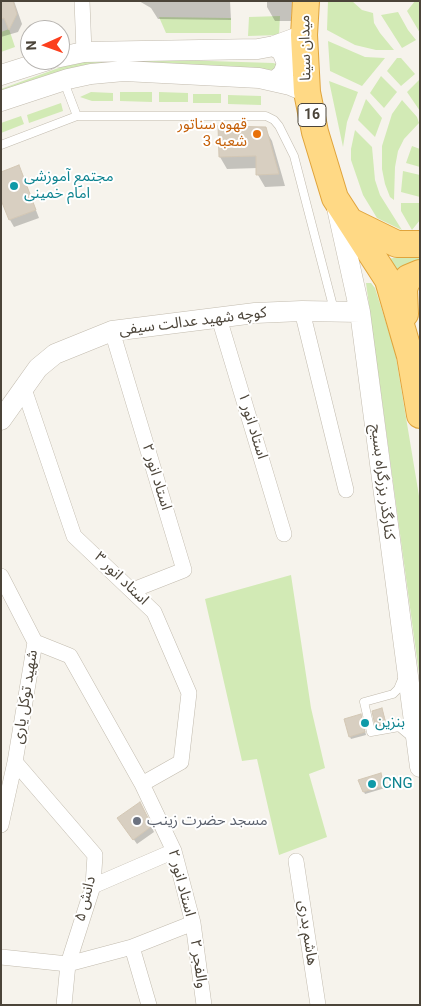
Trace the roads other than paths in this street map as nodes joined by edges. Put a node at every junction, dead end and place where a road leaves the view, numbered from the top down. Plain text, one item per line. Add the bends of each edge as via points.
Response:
1 (82, 1) edge
2 (306, 1) edge
3 (304, 34) junction
4 (274, 46) junction
5 (84, 52) junction
6 (70, 55) edge
7 (20, 69) edge
8 (1, 75) edge
9 (275, 80) junction
10 (63, 81) junction
11 (307, 92) junction
12 (1, 102) edge
13 (77, 116) junction
14 (1, 145) edge
15 (335, 198) junction
16 (352, 222) junction
17 (420, 244) edge
18 (420, 273) edge
19 (302, 310) junction
20 (334, 310) junction
21 (360, 312) junction
22 (219, 318) junction
23 (112, 331) junction
24 (410, 356) junction
25 (24, 389) junction
26 (420, 416) edge
27 (1, 420) edge
28 (346, 490) dead end
29 (284, 534) dead end
30 (1, 576) edge
31 (133, 590) junction
32 (35, 642) junction
33 (406, 668) junction
34 (418, 758) edge
35 (15, 762) junction
36 (142, 784) junction
37 (1, 826) edge
38 (174, 851) junction
39 (296, 861) dead end
40 (93, 886) junction
41 (193, 923) junction
42 (132, 947) junction
43 (1, 957) edge
44 (68, 964) junction
45 (64, 1005) edge
46 (150, 1005) edge
47 (204, 1005) edge
48 (318, 1005) edge

1 - 5 street
2 - 3 highway, میدان سینا / 16
3 - 4 street
3 - 11 highway, میدان سینا / 16
4 - 5 street via 239,50
4 - 9 street via 282,51 287,64 283,74
5 - 6 street
7 - 8 street
9 - 10 street via 124,71
9 - 11 street
10 - 12 street
10 - 13 lane
11 - 15 highway, میدان سینا / 16
13 - 14 lane
13 - 20 lane via 266,116 274,120 294,156
15 - 16 highway, میدان سینا / 16
15 - 21 street, کنارگذر بزرگراه بسیج
16 - 17 highway, میدان سینا / 16 via 397,244
16 - 24 highway, 16 via 388,280
18 - 24 highway via 408,278 404,289
19 - 20 street, کوچه شهید عدالت سیفی
19 - 22 street, کوچه شهید عدالت سیفی
19 - 28 street
20 - 21 street, کوچه شهید عدالت سیفی
21 - 33 street, کنارگذر بزرگراه بسیج
22 - 23 street, کوچه شهید عدالت سیفی
22 - 29 street, استاد انور ۱
23 - 25 street, کوچه شهید عدالت سیفی via 55,354 38,368
23 - 31 street, استاد انور ۲ via 184,570
24 - 26 highway, 16
25 - 27 street, کوچه شهید عدالت سیفی
25 - 31 street, استاد انور ۳ via 74,536
30 - 32 street, شهید توکل یاری
31 - 36 street, استاد انور ۳ via 154,612 189,693 181,762
32 - 35 street, شهید توکل یاری
32 - 36 street, استاد انور ۲ via 70,656
33 - 34 street, کنارگذر بزرگراه بسیج
33 - 34 lane via 394,694 364,702 371,732 399,727 408,733
35 - 37 street, شهید توکل یاری
35 - 40 street, دانش ۵ via 95,855
36 - 38 street, استاد انور ۲
38 - 40 street
38 - 41 street, استاد انور ۲
39 - 48 street, هاشم بدری
40 - 44 street, دانش ۵
41 - 42 street, استاد انور ۲
41 - 47 street, والفجر ۲
42 - 44 street, استاد انور ۲
42 - 46 street
43 - 44 street
44 - 45 street, دانش ۵

